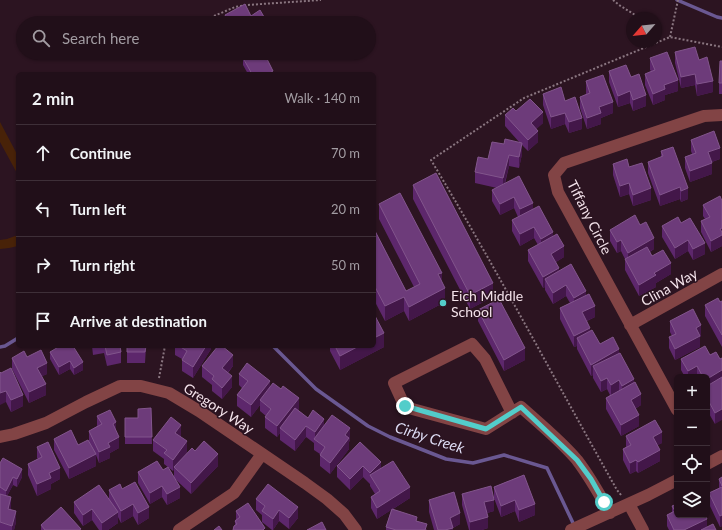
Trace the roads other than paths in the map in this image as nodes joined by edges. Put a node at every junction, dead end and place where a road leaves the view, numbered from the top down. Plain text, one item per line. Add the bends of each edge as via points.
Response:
1 (722, 115) edge
2 (722, 274) edge
3 (630, 325) junction
4 (674, 405) edge
5 (512, 413) junction
6 (0, 437) edge
7 (262, 454) junction
8 (722, 456) edge
9 (710, 462) edge
10 (674, 482) edge
11 (629, 504) junction
12 (610, 513) junction
13 (179, 530) edge
14 (356, 530) edge
15 (571, 530) edge
16 (643, 530) edge

1 - 3 street, Tiffany Circle via 704,116 564,163 554,175 558,192
2 - 3 street, Clina Way
3 - 4 street, Tiffany Circle
5 - 5 street via 485,359 472,344 394,383 405,406 486,429
5 - 12 street via 521,407 565,447 591,479
6 - 7 street, Gregory Way via 46,424 120,386 140,386 170,393
7 - 13 street via 234,493
7 - 14 street, Gregory Way via 327,499 344,514
8 - 9 street
10 - 11 street
11 - 12 street
11 - 16 street
12 - 15 street

